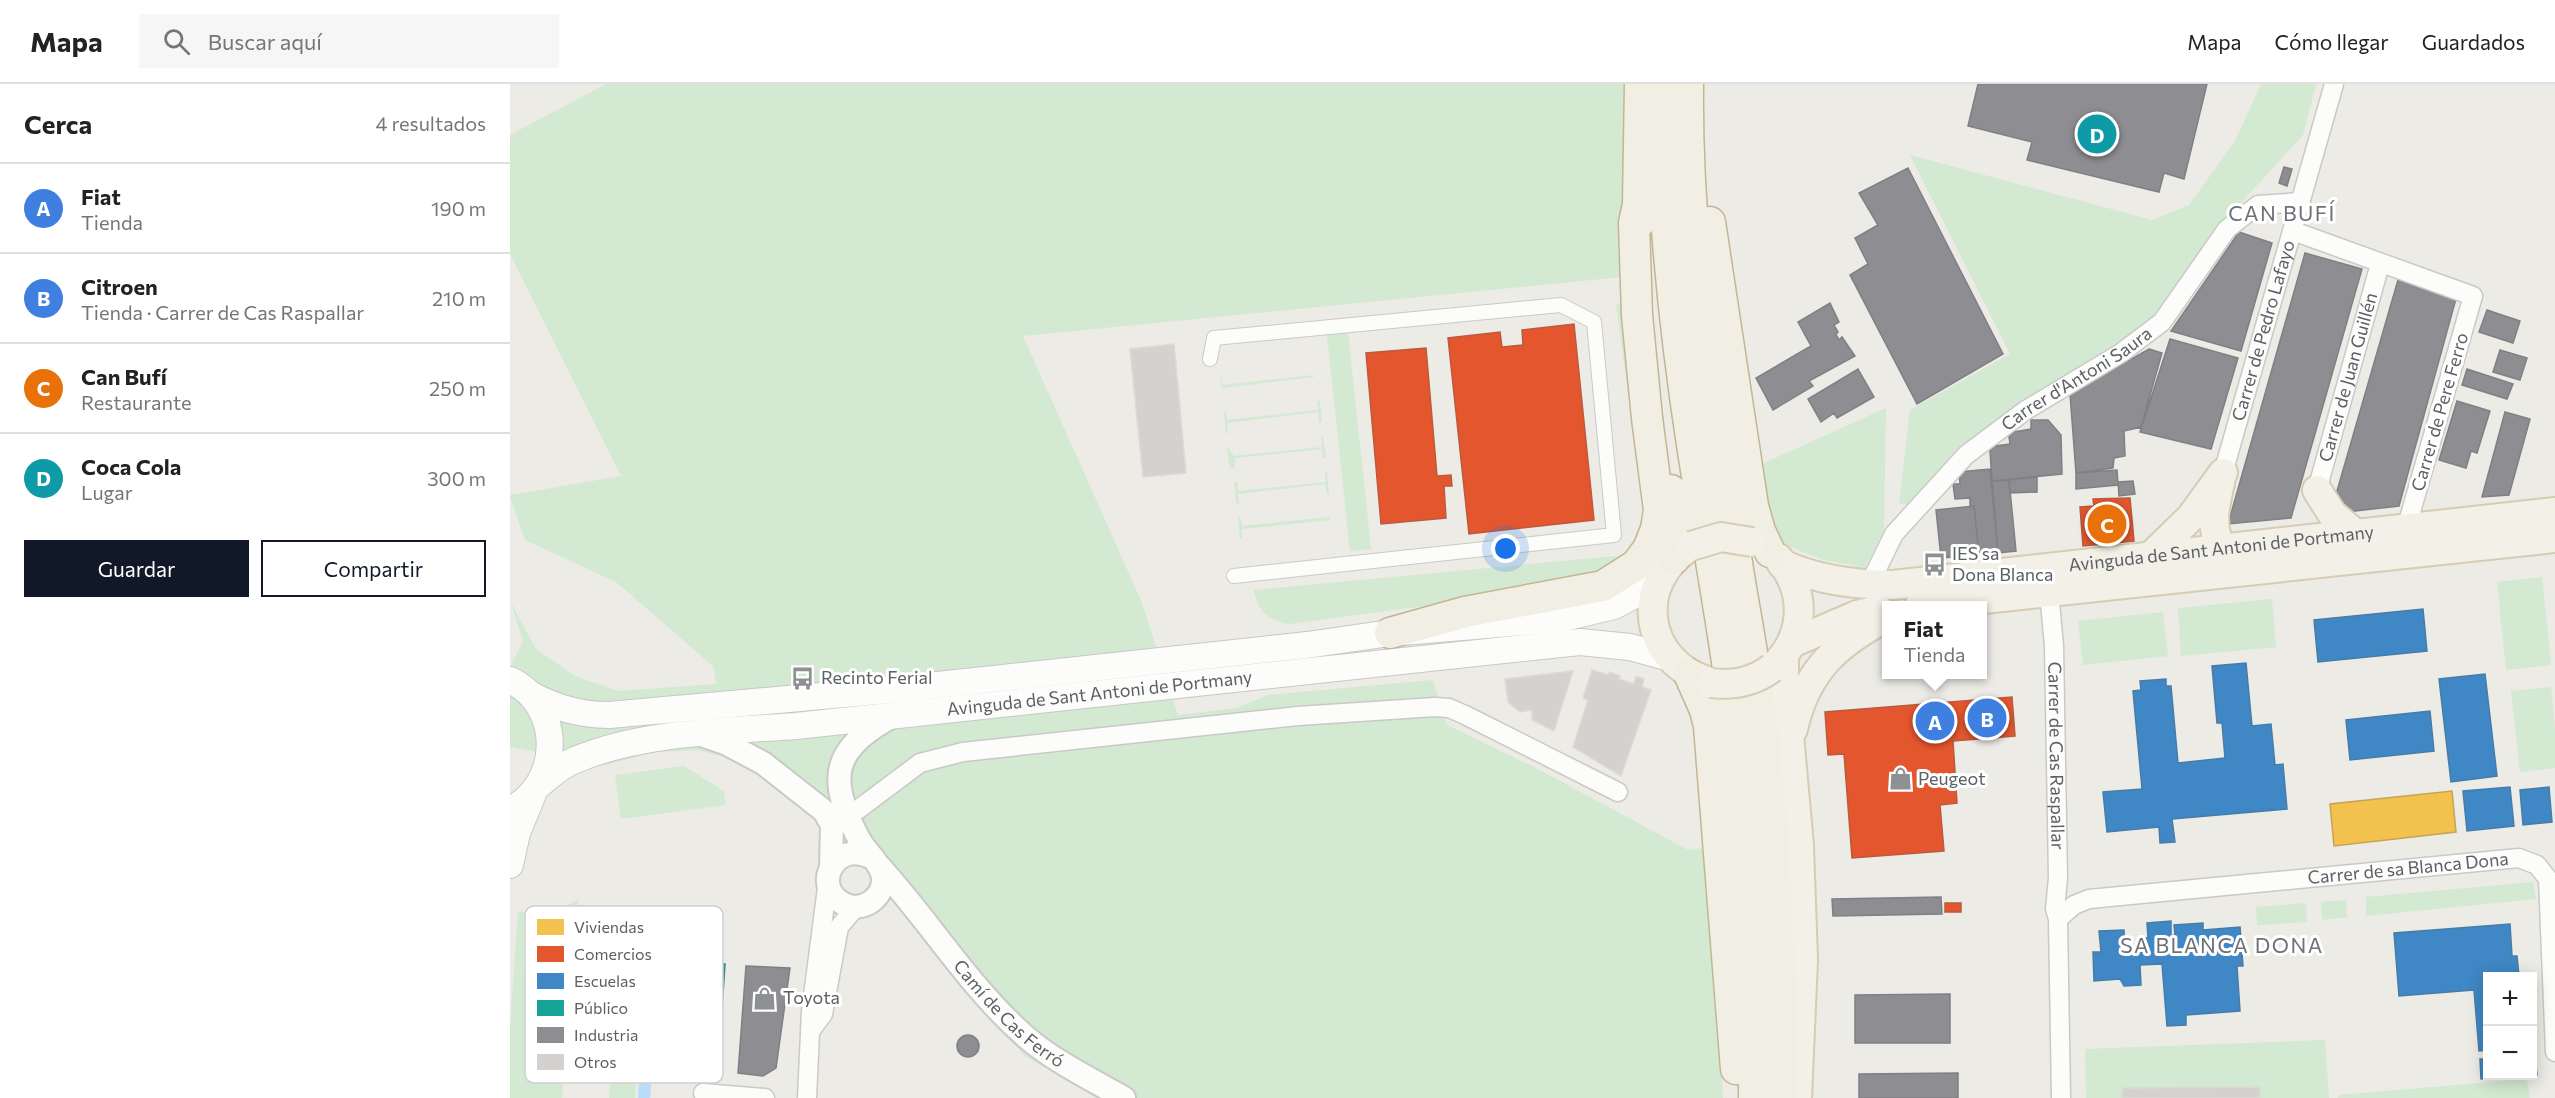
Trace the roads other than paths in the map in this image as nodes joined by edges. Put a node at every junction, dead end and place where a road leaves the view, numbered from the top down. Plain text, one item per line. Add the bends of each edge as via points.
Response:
1 (1640, 84) edge
2 (1660, 84) edge
3 (1688, 84) edge
4 (2334, 84) edge
5 (1687, 126) junction
6 (2301, 202) junction
7 (1638, 204) junction
8 (2293, 231) junction
9 (2380, 264) junction
10 (1210, 359) dead end
11 (2223, 473) junction
12 (2318, 490) junction
13 (2555, 513) edge
14 (2406, 529) junction
15 (2356, 534) junction
16 (2555, 537) edge
17 (2299, 540) junction
18 (2221, 549) junction
19 (1768, 552) junction
20 (2150, 557) junction
21 (1675, 562) junction
22 (1234, 576) dead end
23 (1869, 585) junction
24 (2049, 592) junction
25 (1965, 601) edge
26 (1882, 610) edge
27 (1882, 620) edge
28 (1390, 633) junction
29 (1782, 655) junction
30 (1690, 672) junction
31 (519, 684) edge
32 (897, 714) junction
33 (699, 734) junction
34 (1790, 742) junction
35 (537, 788) junction
36 (1618, 792) dead end
37 (510, 810) edge
38 (848, 816) junction
39 (875, 862) junction
40 (510, 865) edge
41 (830, 873) junction
42 (2550, 873) edge
43 (2058, 879) junction
44 (2089, 899) junction
45 (865, 904) junction
46 (915, 906) junction
47 (2058, 919) junction
48 (811, 1030) junction
49 (2555, 1052) edge
50 (703, 1093) dead end
51 (765, 1098) edge
52 (807, 1098) edge
53 (1124, 1098) edge
54 (1738, 1098) edge
55 (1754, 1098) edge
56 (1780, 1098) edge
57 (1797, 1098) edge
58 (2061, 1098) edge

1 - 7 highway
2 - 55 highway via 1671,285 1692,449 1733,703 1753,967
3 - 5 highway
4 - 6 street, Carrer de Pedro Lafayo
5 - 19 highway via 1702,168 1753,506
5 - 56 highway via 1706,360 1759,698 1778,936
6 - 8 street, Carrer de Pedro Lafayo
6 - 23 street, Carrer d'Antoni Saura via 2258,205 2228,230 2162,322 2121,353 2026,410 1966,455 1894,534
7 - 21 highway via 1656,400 1678,536
7 - 28 highway via 1634,223 1637,315 1659,510 1648,549 1636,565 1603,586 1464,612
8 - 9 street
8 - 11 street, Carrer de Pedro Lafayo
9 - 12 street, Carrer de Juan Guillén
9 - 14 street, Carrer de Pere Ferro via 2473,296
10 - 22 street via 1214,338 1561,305 1594,322 1614,535
11 - 18 main road via 2213,515 2213,530
11 - 20 main road via 2191,517
12 - 15 main road via 2332,514
12 - 17 main road
13 - 14 main road, Avinguda de Sant Antoni de Portmany
14 - 15 main road, Avinguda de Sant Antoni de Portmany
15 - 17 main road, Avinguda de Sant Antoni de Portmany
16 - 24 main road, Avinguda de Sant Antoni de Portmany
17 - 18 main road, Avinguda de Sant Antoni de Portmany
18 - 20 main road, Avinguda de Sant Antoni de Portmany
19 - 21 main road, bridge via 1721,537
19 - 23 main road, Avinguda de Sant Antoni de Portmany via 1798,571
19 - 29 main road via 1794,584 1799,608 1797,626
20 - 23 main road, Avinguda de Sant Antoni de Portmany
21 - 28 main road, Avinguda de Sant Antoni de Portmany via 1623,602 1591,613
21 - 30 main road via 1655,593 1653,616 1658,638
24 - 25 main road, Avinguda de Sant Antoni de Portmany
24 - 43 street, Carrer de Cas Raspallar via 2054,646
26 - 29 main road via 1857,615
27 - 34 main road via 1839,647 1816,671 1798,707
28 - 31 main road, Avinguda de Sant Antoni de Portmany via 924,686 609,715 553,706
29 - 30 main road, bridge via 1746,681 1723,684
29 - 34 main road
30 - 32 main road, Avinguda de Sant Antoni de Portmany via 1630,647 1580,642
30 - 54 highway via 1708,726
31 - 35 main road via 546,719 550,738 548,767
32 - 33 main road, Avinguda de Sant Antoni de Portmany
32 - 38 street, Camí de Cas Ferró via 856,740 842,758 840,788
33 - 35 main road, Avinguda de Sant Antoni de Portmany via 608,748 572,761
33 - 41 street via 763,763 824,811 832,825
34 - 57 main road via 1803,960
35 - 37 main road, Avinguda de Sant Antoni de Portmany
35 - 40 main road via 517,832
36 - 38 street via 1465,715 1435,707 1298,716 963,752 920,763
38 - 39 street, Camí de Cas Ferró
39 - 41 street via 856,852 849,853 842,856
39 - 45 street via 883,881
39 - 46 street, Camí de Cas Ferró
41 - 45 street via 829,888 840,902
41 - 48 street
42 - 44 street, Carrer de sa Blanca Dona via 2519,858
42 - 49 street, Carrer de sa Blanca Dona
43 - 44 street via 2067,891
43 - 47 street, Carrer de Cas Raspallar
44 - 47 street, Carrer de sa Blanca Dona via 2074,905
45 - 46 street via 884,900
45 - 48 street via 839,927 823,1014
46 - 53 street, Camí de Cas Ferró via 989,1002 1028,1039
47 - 58 street, Carrer de Cas Raspallar
48 - 52 street
50 - 51 street

